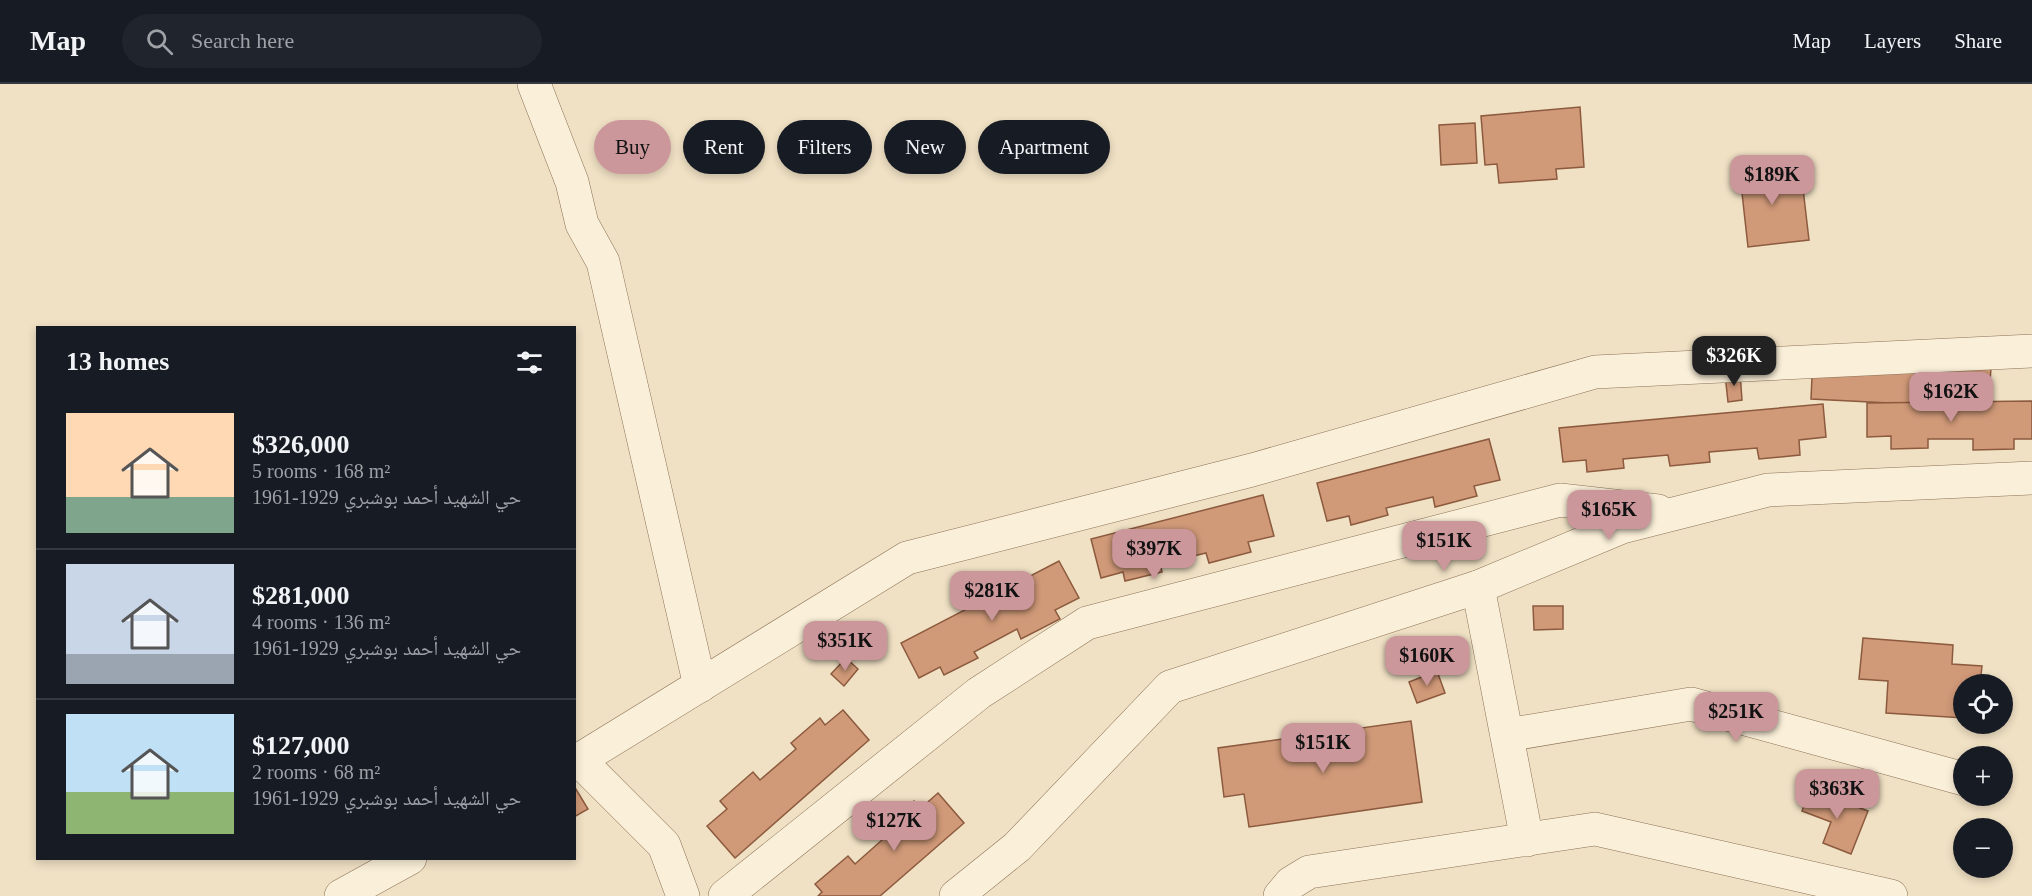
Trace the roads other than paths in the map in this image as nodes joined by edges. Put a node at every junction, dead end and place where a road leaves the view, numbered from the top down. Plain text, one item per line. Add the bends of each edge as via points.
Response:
1 (534, 84) edge
2 (2032, 351) edge
3 (2032, 478) edge
4 (1605, 505) junction
5 (1678, 513) junction
6 (1573, 547) junction
7 (1478, 588) junction
8 (700, 686) junction
9 (1507, 735) junction
10 (577, 762) edge
11 (1953, 777) edge
12 (1527, 840) junction
13 (406, 860) edge
14 (341, 896) edge
15 (683, 896) edge
16 (725, 896) edge
17 (956, 896) edge
18 (1280, 896) edge
19 (1891, 896) edge

1 - 8 street via 572,182 582,224 603,262
2 - 8 street via 1595,372 1252,470 907,558
3 - 5 street via 1768,490
4 - 5 street
4 - 6 street
4 - 16 street via 1560,500 1087,624 979,693
5 - 6 street via 1622,527
6 - 7 street
7 - 9 street
7 - 17 street via 1170,687 1017,847
8 - 10 street
9 - 11 street via 1691,704
9 - 12 street
10 - 15 street via 664,845
12 - 18 street via 1308,872
12 - 19 street via 1595,829
13 - 14 street

